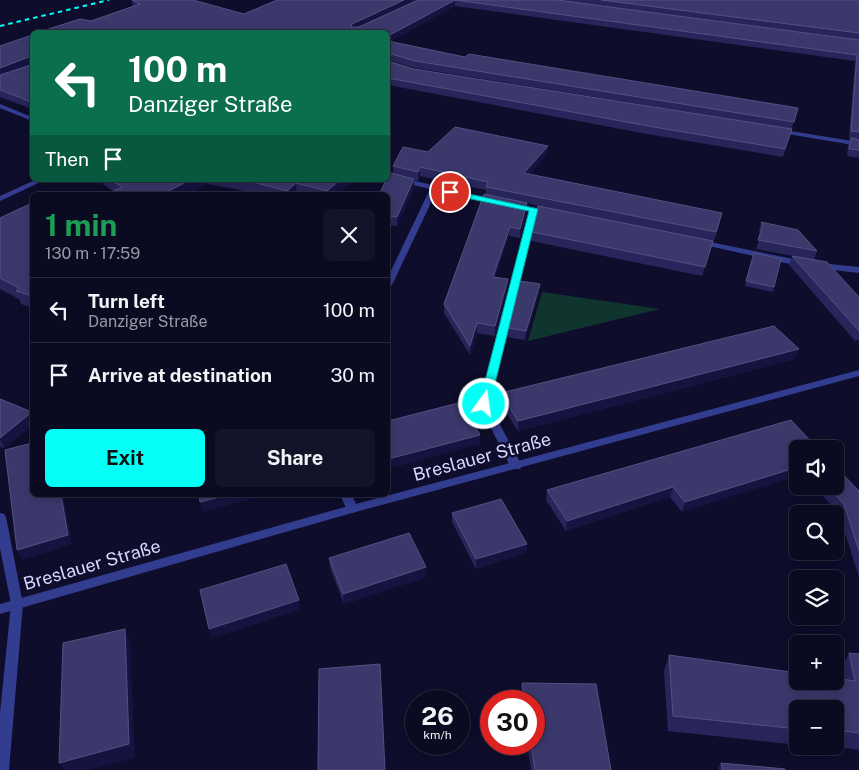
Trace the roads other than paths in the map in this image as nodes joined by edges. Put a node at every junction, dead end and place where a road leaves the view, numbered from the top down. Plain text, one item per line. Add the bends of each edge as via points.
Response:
1 (0, 106) edge
2 (30, 118) edge
3 (773, 130) edge
4 (859, 144) edge
5 (390, 178) edge
6 (37, 182) edge
7 (434, 189) junction
8 (0, 199) edge
9 (533, 209) junction
10 (562, 215) edge
11 (692, 240) edge
12 (859, 270) edge
13 (390, 281) edge
14 (859, 373) edge
15 (516, 466) junction
16 (347, 497) edge
17 (352, 509) junction
18 (0, 517) edge
19 (17, 604) junction
20 (0, 609) edge
21 (2, 770) edge

1 - 2 street
3 - 4 street
5 - 7 street
6 - 8 street
7 - 9 street
7 - 13 street
9 - 10 street
9 - 15 street via 484,404
11 - 12 street via 802,264
14 - 15 street, Breslauer Straße
15 - 17 street, Breslauer Straße
16 - 17 street
17 - 19 street, Breslauer Straße
18 - 19 street
19 - 20 street, Breslauer Straße
19 - 21 street

